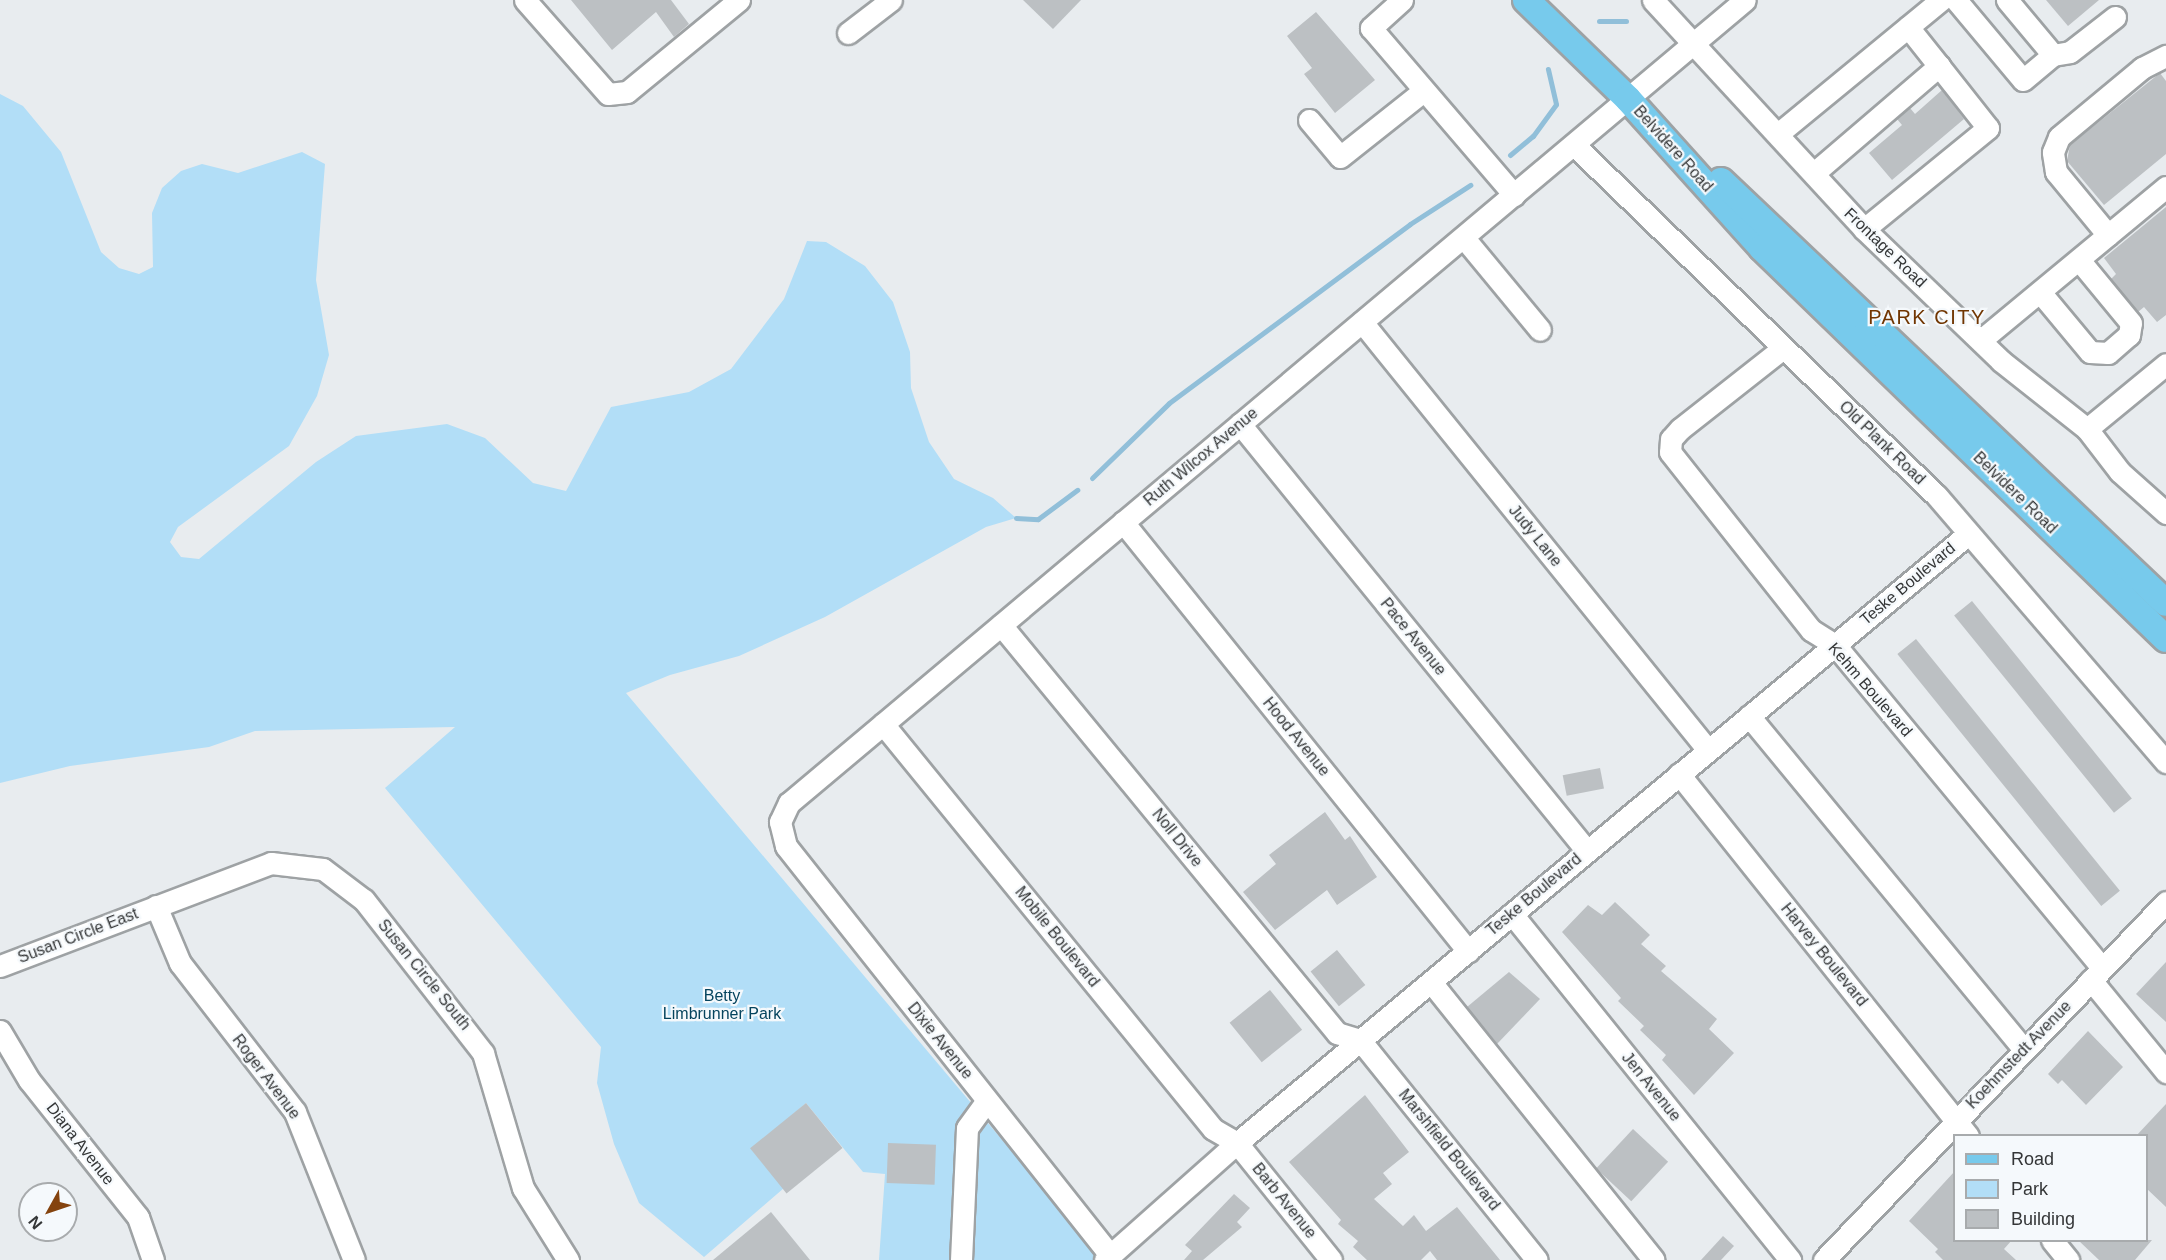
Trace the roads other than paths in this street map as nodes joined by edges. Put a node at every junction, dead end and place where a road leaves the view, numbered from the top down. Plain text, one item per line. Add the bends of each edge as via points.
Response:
1 (525, 0) edge
2 (739, 0) edge
3 (891, 0) edge
4 (1402, 0) edge
5 (1526, 0) edge
6 (1745, 0) edge
7 (1941, 0) edge
8 (1956, 0) edge
9 (2007, 0) edge
10 (1663, 3) edge
11 (2115, 17) dead end
12 (1908, 27) junction
13 (848, 33) dead end
14 (1692, 45) junction
15 (2053, 56) junction
16 (2166, 56) edge
17 (1939, 66) junction
18 (1422, 92) junction
19 (1628, 99) junction
20 (1308, 120) dead end
21 (1779, 133) junction
22 (1574, 145) junction
23 (1814, 174) junction
24 (2166, 187) edge
25 (1514, 195) junction
26 (1864, 229) junction
27 (2109, 235) junction
28 (1464, 238) junction
29 (2079, 260) junction
30 (2040, 292) junction
31 (1362, 322) junction
32 (1540, 330) dead end
33 (1981, 340) junction
34 (1783, 348) junction
35 (2166, 364) edge
36 (1240, 424) junction
37 (2087, 429) junction
38 (2166, 513) edge
39 (1123, 522) junction
40 (1967, 535) junction
41 (2166, 603) edge
42 (1001, 625) junction
43 (2166, 639) edge
44 (1835, 645) junction
45 (1749, 716) junction
46 (883, 724) junction
47 (1708, 750) junction
48 (2166, 762) edge
49 (1679, 774) junction
50 (780, 822) joint
51 (1587, 851) junction
52 (156, 906) junction
53 (2164, 908) edge
54 (1512, 914) junction
55 (1468, 951) junction
56 (0, 966) edge
57 (2096, 974) junction
58 (1431, 982) junction
59 (0, 1031) edge
60 (1360, 1040) junction
61 (2024, 1050) junction
62 (2166, 1072) edge
63 (987, 1100) junction
64 (1962, 1128) edge
65 (1953, 1137) edge
66 (1237, 1143) junction
67 (2054, 1242) edge
68 (1108, 1258) edge
69 (153, 1260) edge
70 (354, 1260) edge
71 (568, 1260) edge
72 (961, 1260) edge
73 (1331, 1260) edge
74 (1537, 1260) edge
75 (1654, 1260) edge
76 (1790, 1260) edge
77 (1824, 1260) edge
78 (2068, 1260) edge

1 - 2 street via 608,94 627,92
3 - 13 street
4 - 18 street via 1371,28
5 - 19 main road
6 - 14 street, Ruth Wilcox Avenue
7 - 12 street
8 - 15 street via 2023,80
9 - 15 street
10 - 14 street, Frontage Road
11 - 15 street via 2070,52
12 - 17 street
12 - 21 street
14 - 19 street, Ruth Wilcox Avenue
14 - 21 street, Frontage Road
16 - 27 street via 2142,68 2059,137 2053,152 2056,172
17 - 23 street
17 - 26 street via 1989,128
18 - 20 street via 1340,157
18 - 25 street
19 - 22 street, Ruth Wilcox Avenue
19 - 41 main road, Belvidere Road via 1770,224
19 - 43 main road, Belvidere Road via 1762,248
21 - 23 street, Frontage Road
22 - 25 street, Ruth Wilcox Avenue
22 - 34 street, Old Plank Road
23 - 26 street, Frontage Road
24 - 27 street
25 - 28 street, Ruth Wilcox Avenue
26 - 33 street, Frontage Road
27 - 29 street
28 - 31 street, Ruth Wilcox Avenue
28 - 32 street
29 - 30 street
29 - 30 street via 2131,323 2129,335 2108,353 2090,352
30 - 33 street
31 - 36 street, Ruth Wilcox Avenue
31 - 47 street, Judy Lane
33 - 37 street, Frontage Road
34 - 40 street, Old Plank Road via 1937,496
34 - 44 street, Kehm Boulevard via 1680,429 1671,439 1670,452 1811,630
35 - 37 street
36 - 39 street, Ruth Wilcox Avenue
36 - 51 street, Pace Avenue
37 - 38 street, Frontage Road via 2120,472
39 - 42 street, Ruth Wilcox Avenue
39 - 55 street, Hood Avenue
40 - 44 street, Teske Boulevard
40 - 48 street, Old Plank Road via 2001,566
42 - 46 street, Ruth Wilcox Avenue
42 - 60 street, Noll Drive via 1337,1033
44 - 45 street, Teske Boulevard
44 - 57 street, Kehm Boulevard
45 - 47 street, Teske Boulevard
45 - 61 street
46 - 50 street, Ruth Wilcox Avenue via 789,803
46 - 66 street, Mobile Boulevard via 1213,1129
47 - 49 street, Teske Boulevard
49 - 51 street, Teske Boulevard
49 - 64 street, Harvey Boulevard
50 - 63 street, Dixie Avenue via 786,846 806,874
51 - 54 street, Teske Boulevard
52 - 56 street, Susan Circle East
52 - 70 street, Roger Avenue via 180,963 295,1112
52 - 71 street, Susan Circle South via 271,863 323,869 344,881 483,1053 523,1188
53 - 57 street, Koehmstedt Avenue
54 - 55 street, Teske Boulevard
54 - 76 street, Jen Avenue
55 - 58 street, Teske Boulevard
57 - 61 street, Koehmstedt Avenue
57 - 62 street, Kehm Boulevard
58 - 60 street, Teske Boulevard
58 - 75 street
59 - 69 street, Diana Avenue via 29,1080 138,1217
60 - 66 street, Teske Boulevard
60 - 74 street, Marshfield Boulevard
61 - 64 street, Koehmstedt Avenue
63 - 68 street, Dixie Avenue
63 - 72 street via 967,1128
65 - 77 street, Koehmstedt Avenue
66 - 68 street, Teske Boulevard
66 - 73 street, Barb Avenue
67 - 78 street

